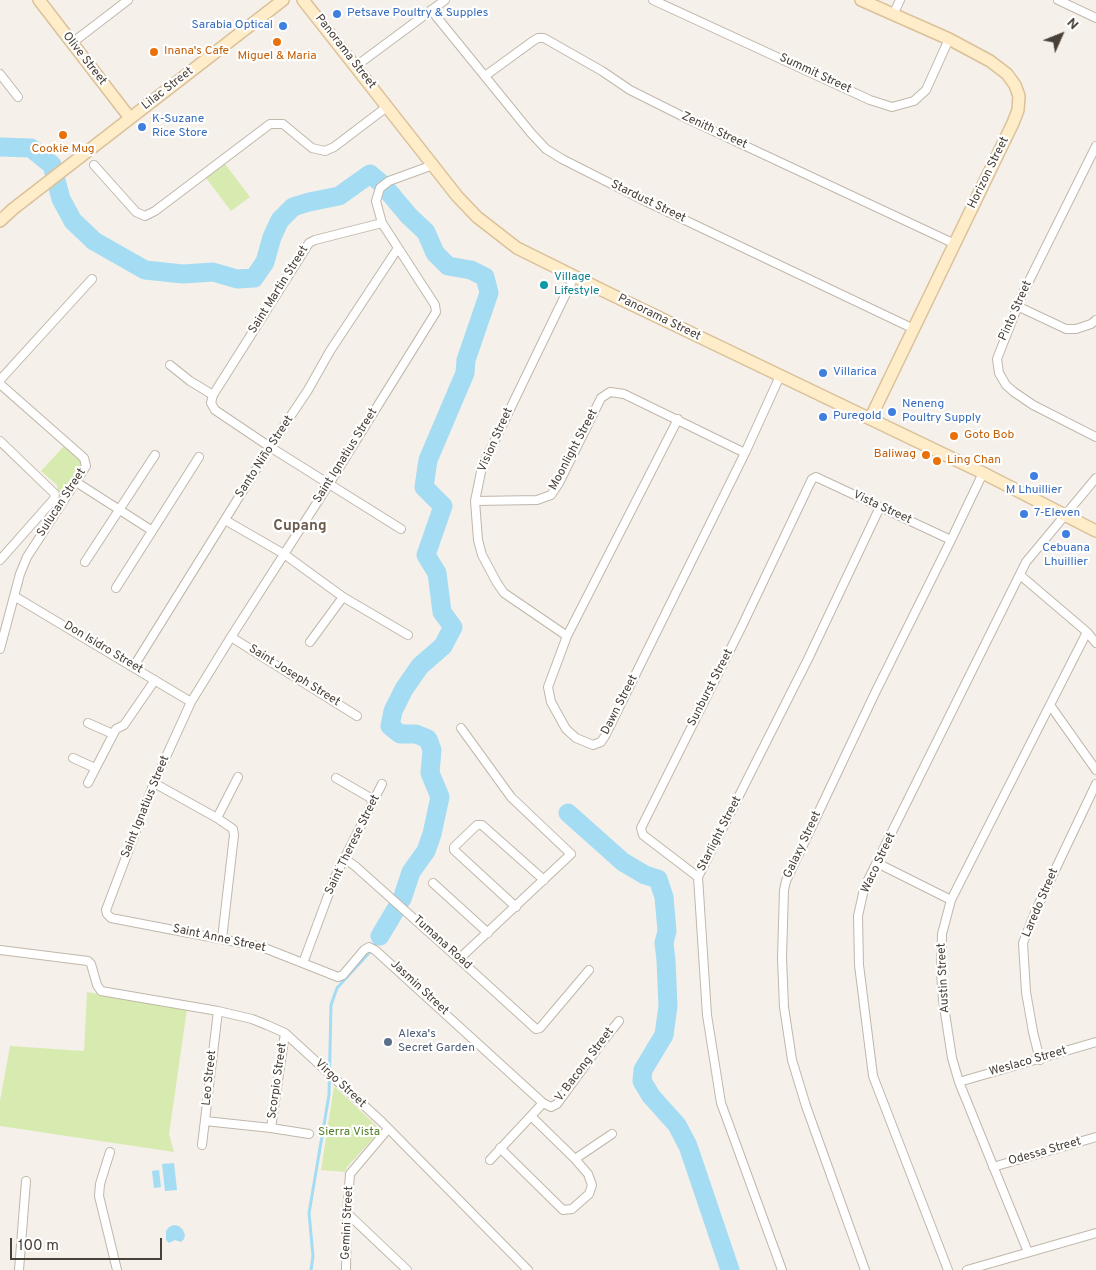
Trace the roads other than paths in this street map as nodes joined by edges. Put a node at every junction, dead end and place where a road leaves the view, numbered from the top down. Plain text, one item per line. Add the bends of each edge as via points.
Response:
1 (39, 0) edge
2 (128, 0) edge
3 (283, 0) edge
4 (304, 0) edge
5 (445, 0) edge
6 (653, 0) edge
7 (861, 0) edge
8 (900, 0) edge
9 (1058, 0) edge
10 (431, 10) junction
11 (893, 15) junction
12 (1096, 18) edge
13 (949, 39) junction
14 (72, 43) junction
15 (356, 66) junction
16 (0, 74) edge
17 (484, 76) junction
18 (18, 97) dead end
19 (388, 106) junction
20 (130, 118) junction
21 (1096, 146) edge
22 (94, 165) dead end
23 (433, 165) junction
24 (0, 220) edge
25 (382, 223) junction
26 (955, 244) junction
27 (398, 248) junction
28 (574, 277) junction
29 (92, 279) dead end
30 (1017, 306) junction
31 (1096, 320) edge
32 (914, 329) junction
33 (170, 365) dead end
34 (780, 376) junction
35 (0, 380) edge
36 (0, 384) edge
37 (212, 399) junction
38 (870, 419) junction
39 (678, 420) junction
40 (1096, 437) edge
41 (0, 442) edge
42 (270, 447) junction
43 (745, 453) junction
44 (155, 455) dead end
45 (198, 457) dead end
46 (983, 473) junction
47 (813, 478) joint
48 (1096, 478) edge
49 (76, 482) junction
50 (329, 484) junction
51 (475, 501) junction
52 (880, 507) junction
53 (118, 510) junction
54 (1065, 515) junction
55 (225, 520) junction
56 (401, 529) dead end
57 (151, 530) junction
58 (1096, 531) edge
59 (951, 540) junction
60 (284, 554) junction
61 (0, 560) edge
62 (85, 562) dead end
63 (1020, 574) junction
64 (116, 588) dead end
65 (14, 596) junction
66 (343, 597) junction
67 (1087, 632) junction
68 (408, 634) dead end
69 (567, 636) junction
70 (231, 637) junction
71 (310, 642) dead end
72 (1096, 643) edge
73 (0, 649) edge
74 (134, 666) junction
75 (155, 680) junction
76 (192, 702) junction
77 (1050, 704) junction
78 (357, 716) dead end
79 (88, 723) dead end
80 (461, 728) dead end
81 (113, 734) junction
82 (73, 758) dead end
83 (95, 768) junction
84 (1096, 770) edge
85 (238, 776) dead end
86 (336, 778) dead end
87 (88, 783) dead end
88 (154, 783) junction
89 (382, 784) dead end
90 (1096, 784) edge
91 (374, 800) junction
92 (217, 818) junction
93 (344, 859) junction
94 (878, 863) junction
95 (698, 877) junction
96 (544, 880) junction
97 (433, 883) dead end
98 (951, 900) junction
99 (516, 907) junction
100 (107, 914) joint
101 (488, 933) junction
102 (222, 939) junction
103 (372, 949) joint
104 (0, 950) edge
105 (459, 959) junction
106 (303, 963) junction
107 (589, 970) dead end
108 (218, 1011) junction
109 (619, 1021) dead end
110 (284, 1033) junction
111 (1096, 1042) edge
112 (1040, 1060) junction
113 (959, 1082) junction
114 (543, 1103) junction
115 (551, 1107) joint
116 (531, 1116) junction
117 (205, 1121) junction
118 (271, 1128) junction
119 (388, 1129) junction
120 (309, 1134) dead end
121 (612, 1134) dead end
122 (1096, 1137) edge
123 (202, 1145) dead end
124 (500, 1148) junction
125 (110, 1152) dead end
126 (575, 1159) junction
127 (490, 1160) dead end
128 (993, 1167) junction
129 (26, 1181) dead end
130 (347, 1213) junction
131 (1096, 1233) edge
132 (1028, 1252) junction
133 (19, 1270) edge
134 (117, 1270) edge
135 (346, 1270) edge
136 (407, 1270) edge
137 (528, 1270) edge
138 (782, 1270) edge
139 (865, 1270) edge
140 (948, 1270) edge
141 (968, 1270) edge

1 - 14 street, Olive Street
2 - 14 street
3 - 20 street, Lilac Street
4 - 15 street, Panorama Street
5 - 10 street
6 - 13 street, Summit Street via 870,100 892,107 914,101 926,90
7 - 11 street, Horizon Street
8 - 11 street
9 - 12 street
10 - 15 street
10 - 17 street, Stardust Street
11 - 13 street, Horizon Street
13 - 26 street, Horizon Street via 1007,74 1016,85 1019,96 1013,123
14 - 20 street, Olive Street
15 - 19 street, Panorama Street
16 - 18 street
17 - 26 street, Zenith Street via 533,41 544,38 630,90
17 - 32 street, Stardust Street via 546,149 562,159
19 - 22 street via 334,147 325,150 312,148 283,124 270,124 145,216 136,212
19 - 23 street, Panorama Street
20 - 24 street, Lilac Street
21 - 30 street, Pinto Street
23 - 25 street, Saint Ignatius Street via 380,188 376,200
23 - 28 street, Panorama Street via 477,217 498,234 517,248
25 - 27 street, Saint Ignatius Street
25 - 37 street, Saint Martin Street via 309,243
26 - 32 street, Horizon Street
27 - 42 street, Santo Niño Street
27 - 50 street, Saint Ignatius Street via 435,305 436,312
28 - 34 street, Panorama Street
28 - 51 street, Vision Street via 482,467
29 - 35 street
30 - 31 street via 1066,329 1076,329
30 - 40 street, Pinto Street via 996,359 1006,385 1033,405
32 - 38 street, Horizon Street
33 - 37 street
34 - 38 street, Panorama Street
34 - 43 street, Dawn Street
36 - 49 street, Sulucan Street via 84,458 86,466
37 - 42 street via 215,410
38 - 46 street, Panorama Street
39 - 43 street, Moonlight Street
39 - 51 street, Moonlight Street via 624,394 610,392 601,398 550,495 537,500
39 - 69 street, Dawn Street
41 - 61 street via 56,494
42 - 50 street
42 - 55 street, Santo Niño Street
43 - 69 street, Dawn Street via 605,736 597,744 576,738 566,729 551,702 548,687
44 - 53 street
45 - 57 street
46 - 54 street, Panorama Street
46 - 59 street, Galaxy Street
47 - 52 street, Vista Street via 816,476
47 - 95 street, Sunburst Street via 641,828 643,835
48 - 54 street, Waco Street
49 - 53 street
49 - 65 street, Sulucan Street via 27,557
50 - 56 street
50 - 60 street, Saint Ignatius Street
51 - 69 street, Vision Street via 482,556 497,584 504,593
52 - 59 street, Vista Street
52 - 95 street, Starlight Street
53 - 57 street
53 - 62 street
54 - 58 street, Panorama Street
54 - 63 street, Waco Street via 1026,562
55 - 60 street
55 - 74 street, Santo Niño Street
57 - 64 street
59 - 139 street, Galaxy Street via 875,693 784,890 782,958 792,1060
60 - 66 street
60 - 70 street, Saint Ignatius Street
63 - 67 street
63 - 94 street, Waco Street
65 - 73 street, Sulucan Street
65 - 74 street, Don Isidro Street
66 - 68 street
66 - 71 street
67 - 72 street
67 - 77 street, Austin Street
70 - 76 street, Saint Ignatius Street
70 - 78 street, Saint Joseph Street
74 - 75 street, Don Isidro Street
75 - 76 street, Don Isidro Street
75 - 81 street via 124,725
76 - 88 street, Saint Ignatius Street
77 - 84 street
77 - 98 street, Austin Street
79 - 81 street
80 - 96 street via 510,798 571,854
81 - 83 street
82 - 83 street
83 - 87 street
85 - 92 street
86 - 91 street
88 - 92 street
88 - 100 street, Saint Ignatius Street
89 - 91 street, Saint Therese Street
90 - 112 street, Laredo Street via 1036,910 1024,943 1026,992
91 - 93 street, Saint Therese Street
92 - 102 street via 232,828 234,835
93 - 105 street, Tumana Road
93 - 106 street, Saint Therese Street
94 - 98 street
94 - 140 street, Waco Street via 864,889 858,916 859,965 871,1068
95 - 138 street, Starlight Street via 707,1015 721,1103
96 - 99 street
96 - 99 street via 482,825 477,825 454,850
97 - 101 street
98 - 113 street, Austin Street via 942,934 941,973 947,1030
99 - 101 street
100 - 102 street, Saint Anne Street via 111,918
101 - 105 street
102 - 106 street, Saint Anne Street via 262,947
103 - 106 street, Saint Anne Street via 364,950 340,977
103 - 114 street, Jasmin Street
104 - 108 street, Virgo Street via 88,961 101,991
105 - 107 street, Tumana Road via 538,1029
108 - 110 street, Virgo Street via 260,1022
108 - 117 street, Leo Street
109 - 115 street, V. Bacong Street via 557,1104
110 - 118 street, Scorpio Street
110 - 119 street, Virgo Street
111 - 112 street, Weslaco Street
112 - 113 street, Weslaco Street
113 - 128 street, Austin Street
114 - 115 street, Jasmin Street
114 - 116 street
116 - 124 street
116 - 126 street
117 - 118 street
117 - 123 street, Leo Street
118 - 120 street
119 - 130 street, Gemini Street via 351,1171
119 - 137 street, Virgo Street
121 - 126 street
122 - 128 street, Odessa Street
124 - 126 street via 566,1210 574,1208 589,1194 592,1186 588,1174
124 - 127 street
125 - 134 street via 100,1184 100,1196
128 - 132 street, Austin Street
129 - 133 street
130 - 135 street, Gemini Street
130 - 136 street
131 - 132 street
132 - 141 street

